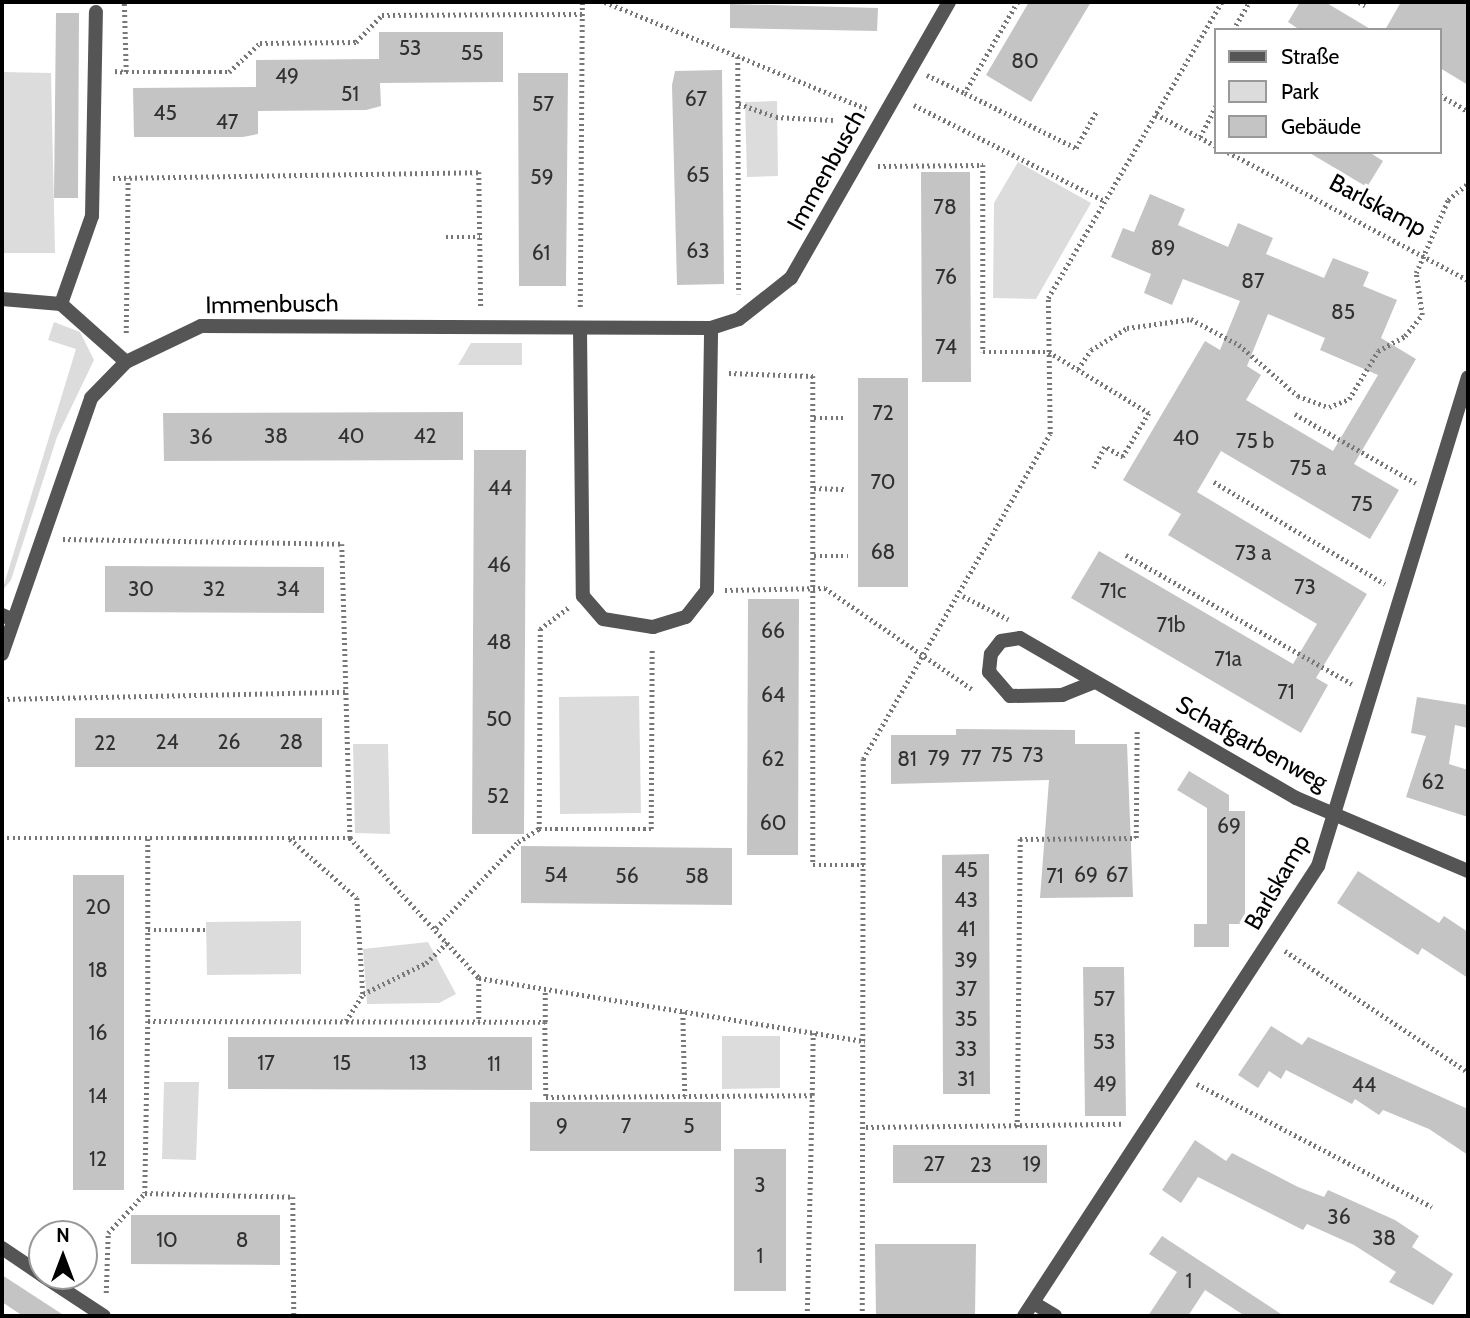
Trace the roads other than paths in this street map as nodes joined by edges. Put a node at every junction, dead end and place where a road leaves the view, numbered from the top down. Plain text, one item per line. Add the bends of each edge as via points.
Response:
1 (949, 2) edge
2 (96, 12) dead end
3 (2, 299) edge
4 (61, 304) junction
5 (711, 328) junction
6 (580, 329) junction
7 (126, 362) junction
8 (1468, 377) edge
9 (7, 617) edge
10 (2, 654) edge
11 (1092, 682) junction
12 (1337, 814) junction
13 (1468, 872) edge
14 (2, 1248) edge
15 (28, 1265) edge
16 (70, 1290) edge
17 (1037, 1304) junction
18 (105, 1309) edge
19 (1024, 1316) edge
20 (1055, 1316) edge

1 - 5 street, Immenbusch via 792,278 739,319
2 - 4 street via 92,216
3 - 4 street
4 - 7 street
5 - 6 street, Immenbusch
5 - 6 street via 707,590 686,617 653,627 603,619 583,596
6 - 7 street, Immenbusch via 201,326
7 - 9 street, Immenbusch via 91,398
8 - 12 street, Barlskamp
9 - 10 street, Immenbusch
11 - 11 street, Schafgarbenweg via 1063,695 1010,696 989,672 991,654 1001,641 1020,638
11 - 12 street, Schafgarbenweg via 1296,799
12 - 13 street, Schafgarbenweg
12 - 17 street, Barlskamp via 1318,866
14 - 15 street
16 - 18 street
17 - 19 street, Barlskamp
17 - 20 street

